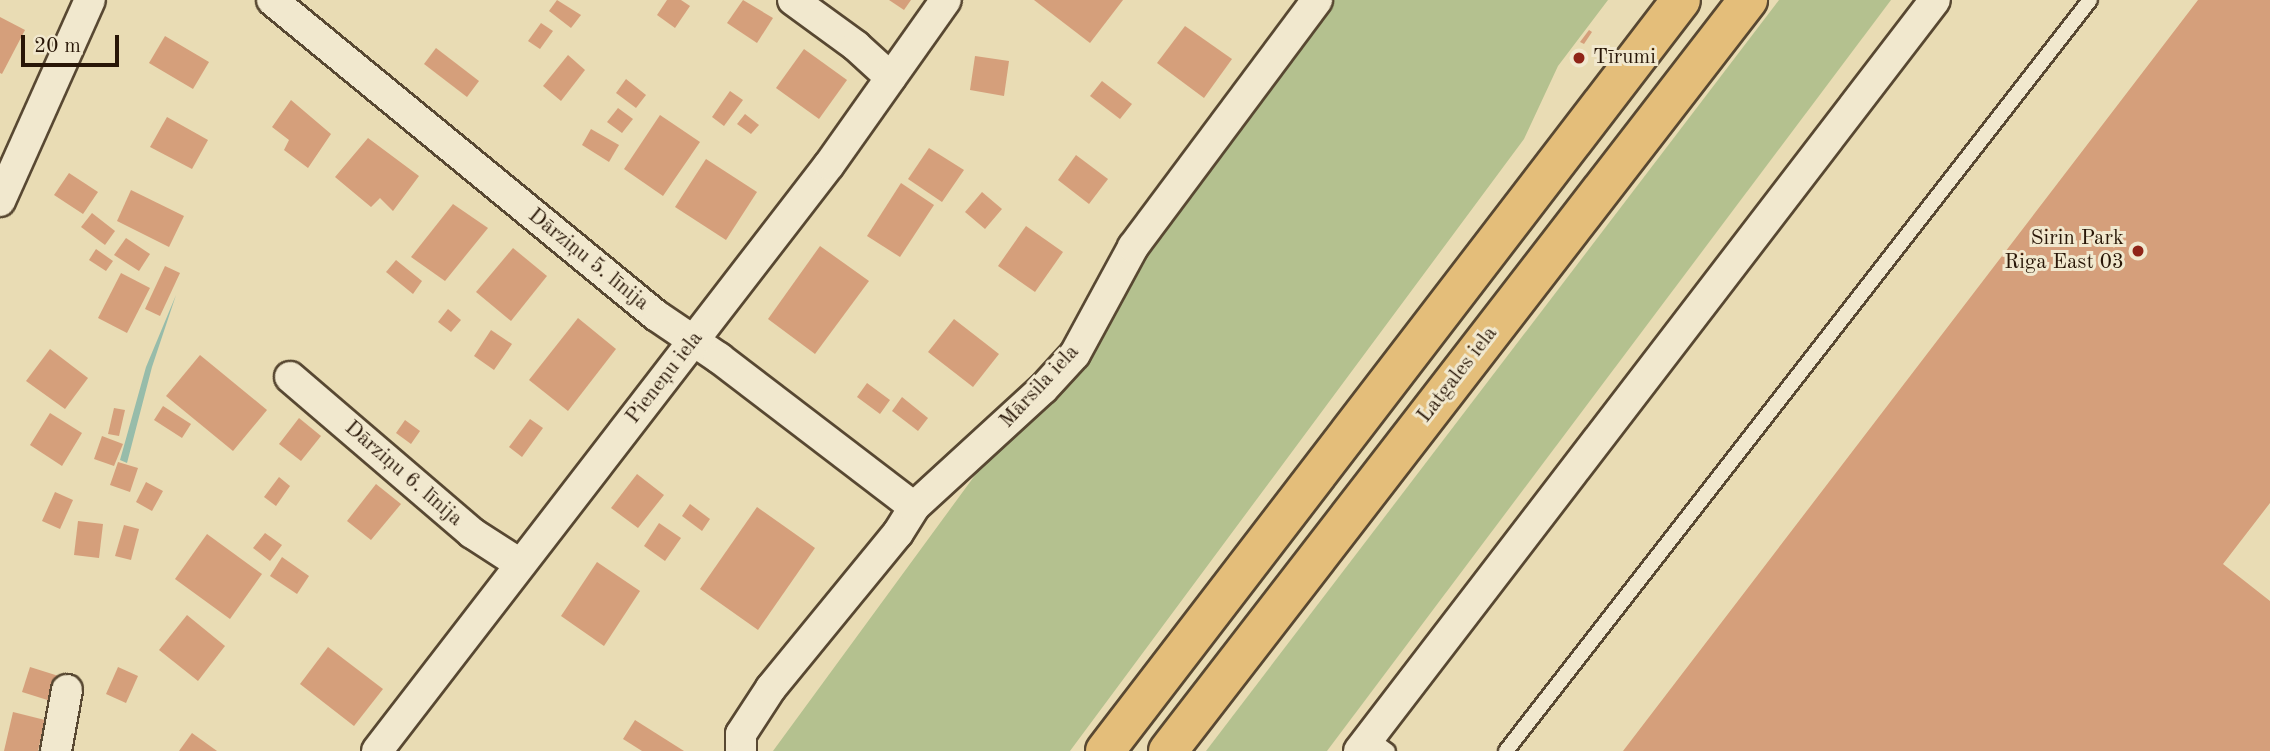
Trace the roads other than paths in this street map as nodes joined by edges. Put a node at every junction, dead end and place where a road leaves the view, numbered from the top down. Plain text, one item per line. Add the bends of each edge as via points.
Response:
1 (90, 0) edge
2 (272, 0) edge
3 (793, 0) edge
4 (946, 0) edge
5 (1317, 0) edge
6 (1681, 0) edge
7 (1748, 0) edge
8 (1935, 0) edge
9 (2090, 0) edge
10 (891, 78) junction
11 (0, 201) edge
12 (692, 342) junction
13 (290, 377) dead end
14 (914, 507) junction
15 (520, 564) junction
16 (67, 690) dead end
17 (1372, 747) edge
18 (56, 751) edge
19 (377, 751) edge
20 (741, 751) edge
21 (1105, 751) edge
22 (1168, 751) edge
23 (1506, 751) edge

1 - 11 street
2 - 12 street, Dārziņu 5. līnija
3 - 10 street
4 - 10 street, Pieneņu iela
5 - 14 street, Mārsila iela via 1133,247 1075,354
6 - 21 highway
7 - 22 highway, Latgales iela
8 - 17 street
9 - 23 lane
10 - 12 street, Pieneņu iela
12 - 14 street, Dārziņu 5. līnija
12 - 15 street, Pieneņu iela
13 - 15 street, Dārziņu 6. līnija via 472,533
14 - 20 street, Mārsila iela via 898,533 771,688 741,734
15 - 19 street, Pieneņu iela
16 - 18 street

